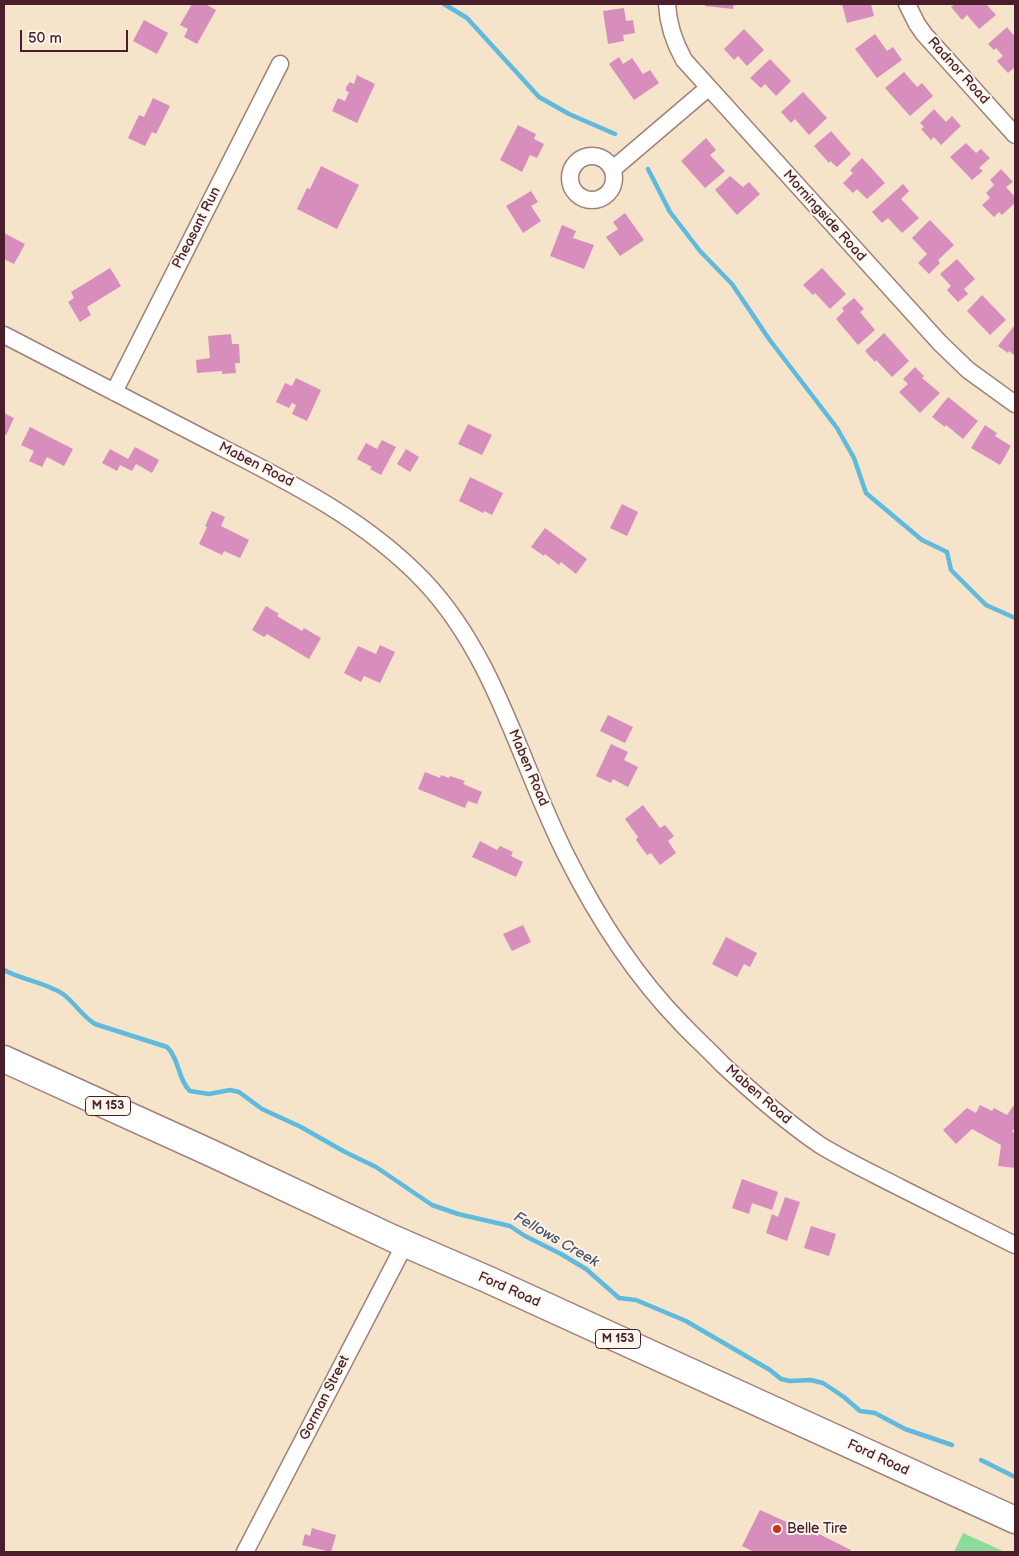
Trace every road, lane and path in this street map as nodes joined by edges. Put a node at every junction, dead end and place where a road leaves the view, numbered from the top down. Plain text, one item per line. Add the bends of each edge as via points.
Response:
1 (667, 4) edge
2 (907, 4) edge
3 (280, 64) dead end
4 (708, 88) junction
5 (1015, 135) edge
6 (613, 169) dead end
7 (4, 335) edge
8 (114, 392) junction
9 (1015, 404) edge
10 (4, 1059) edge
11 (404, 1244) junction
12 (1015, 1245) edge
13 (1015, 1520) edge
14 (245, 1552) edge

1 - 4 street, Morningside Road via 674,42 684,60
2 - 5 street, Radnor Road via 924,34
3 - 8 street, Pheasant Run
4 - 6 street
4 - 9 street, Morningside Road via 940,343 968,370
7 - 8 street, Maben Road
8 - 12 street, Maben Road via 326,502 403,560 441,600 468,639 587,895 615,942 681,1024 774,1110 822,1146
10 - 11 main road, Ford Road / M 153
11 - 13 main road, Ford Road / M 153
11 - 14 street, Gorman Street

